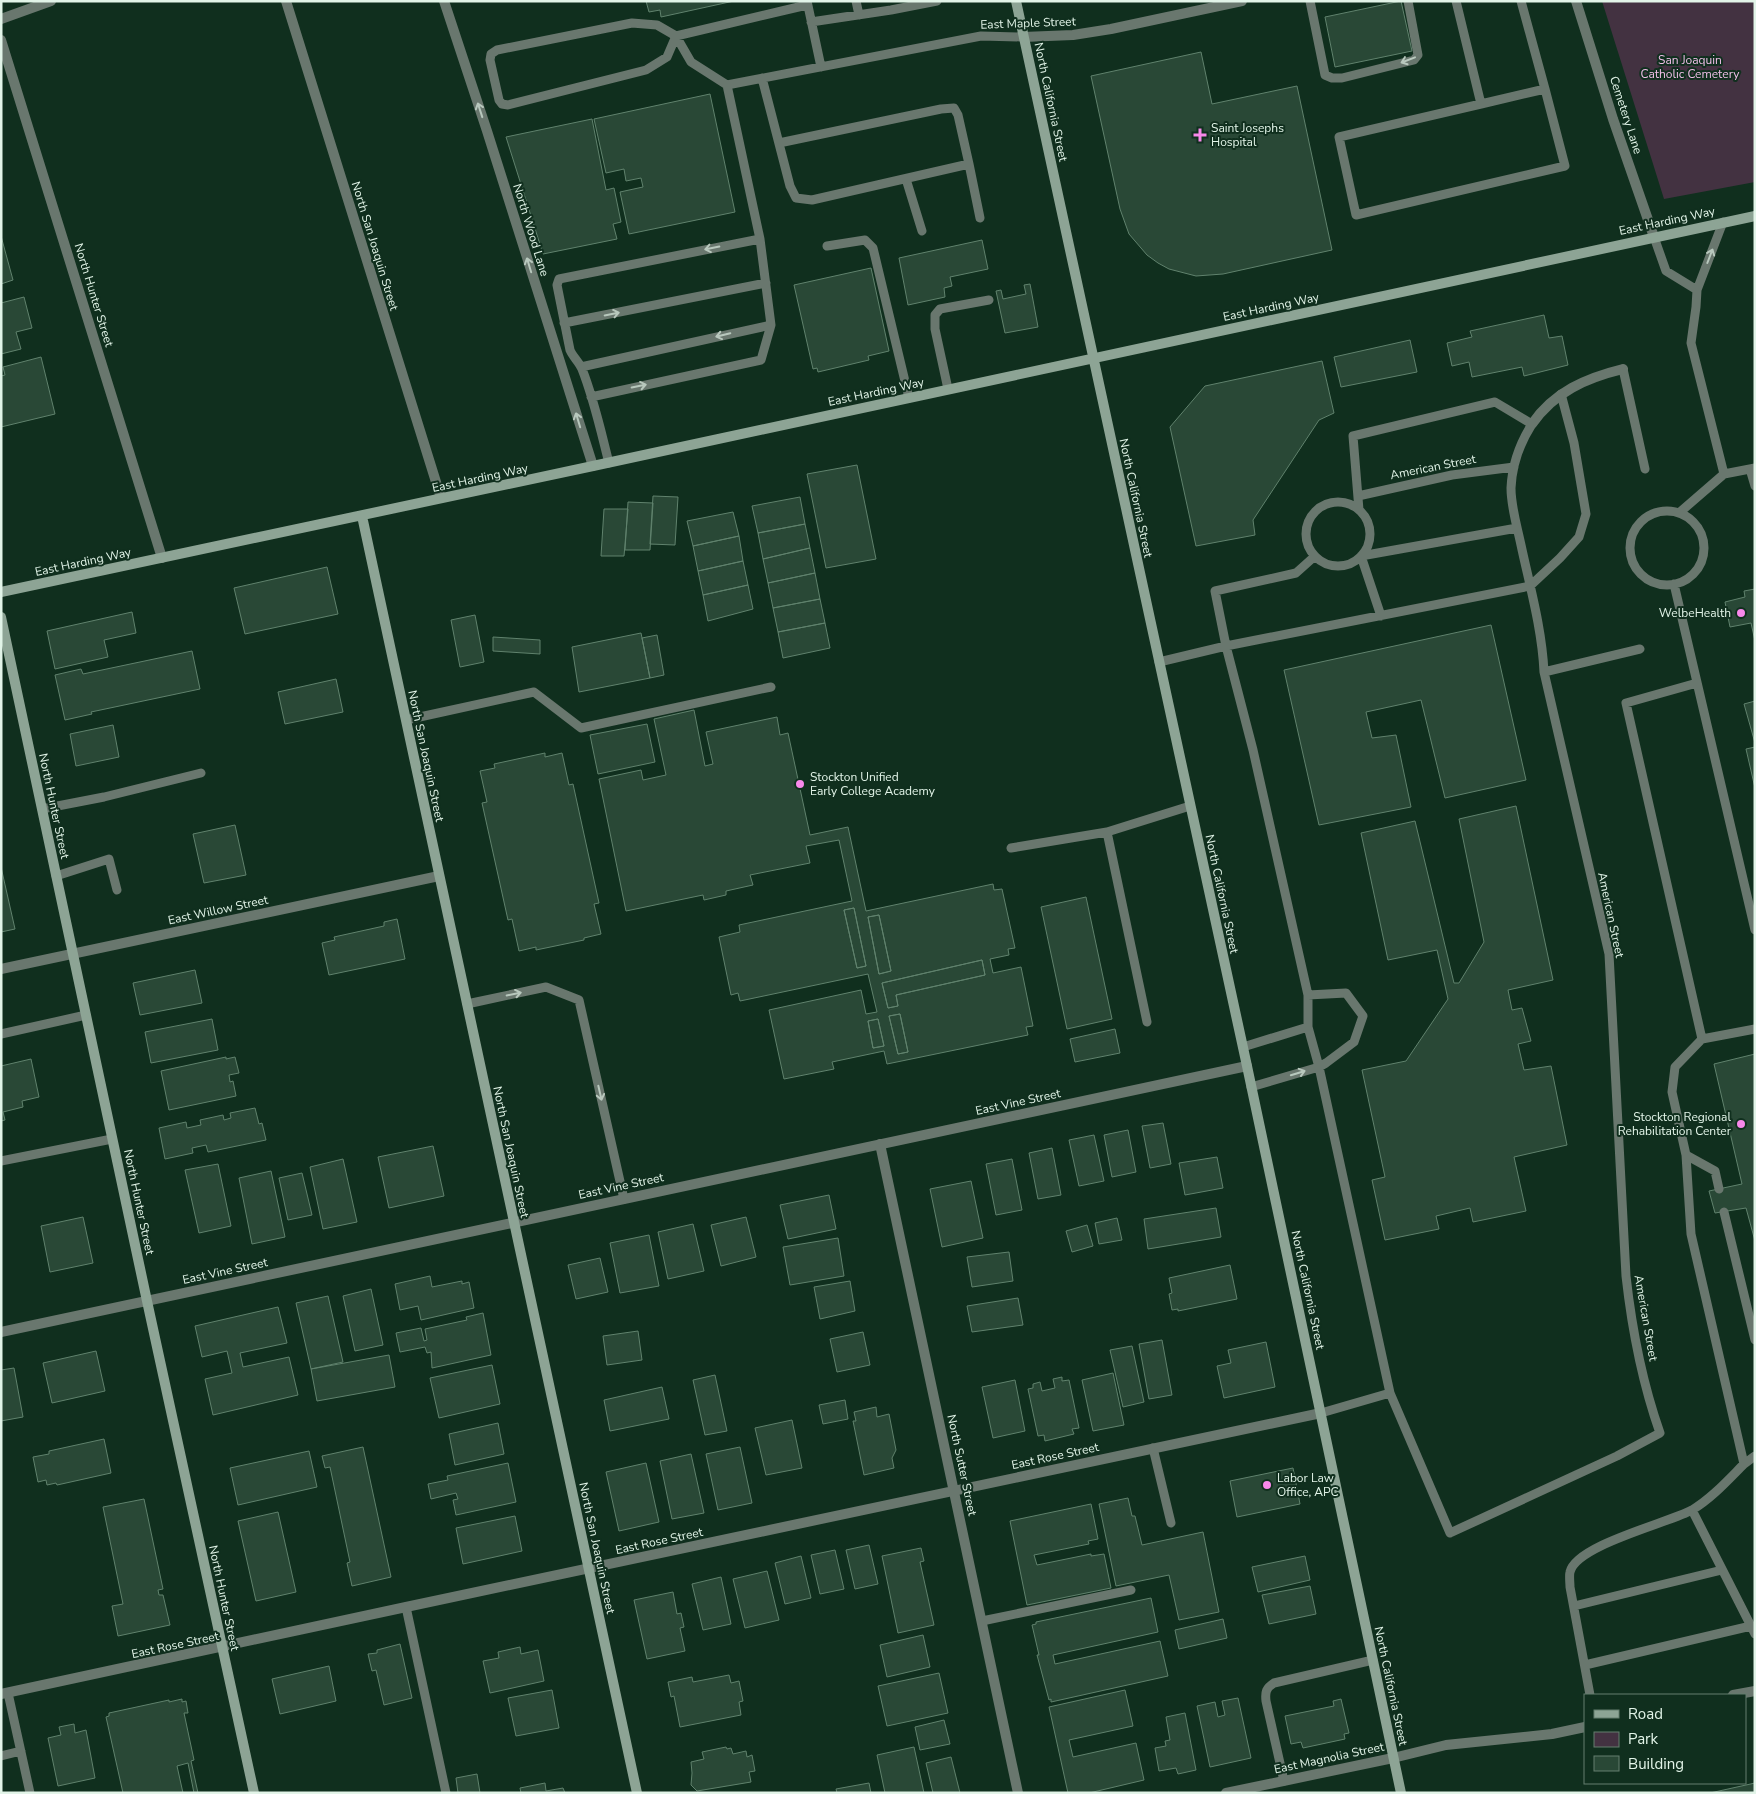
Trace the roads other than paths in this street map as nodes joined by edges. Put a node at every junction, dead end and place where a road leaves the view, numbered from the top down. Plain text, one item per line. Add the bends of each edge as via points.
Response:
1 (51, 1) edge
2 (286, 1) edge
3 (444, 1) edge
4 (856, 1) edge
5 (937, 1) edge
6 (1016, 1) edge
7 (1242, 1) edge
8 (1310, 1) edge
9 (1408, 1) edge
10 (1456, 1) edge
11 (1521, 1) edge
12 (1576, 1) edge
13 (807, 3) edge
14 (859, 15) junction
15 (1, 19) edge
16 (811, 22) junction
17 (676, 36) junction
18 (1023, 36) junction
19 (1, 40) edge
20 (821, 67) junction
21 (762, 78) junction
22 (727, 85) junction
23 (1545, 90) junction
24 (1480, 104) junction
25 (779, 143) junction
26 (969, 164) junction
27 (906, 178) junction
28 (1755, 216) edge
29 (980, 218) dead end
30 (1723, 222) junction
31 (922, 232) dead end
32 (1654, 237) junction
33 (760, 239) junction
34 (827, 246) dead end
35 (766, 283) junction
36 (1697, 290) junction
37 (989, 300) dead end
38 (564, 323) junction
39 (771, 325) junction
40 (1092, 358) junction
41 (581, 367) junction
42 (1623, 369) joint
43 (948, 390) junction
44 (1561, 394) junction
45 (591, 396) junction
46 (909, 398) junction
47 (1532, 424) junction
48 (609, 463) junction
49 (593, 466) junction
50 (1514, 467) junction
51 (1752, 468) edge
52 (1645, 469) dead end
53 (1724, 474) junction
54 (1755, 486) edge
55 (1358, 496) junction
56 (441, 498) junction
57 (1359, 510) junction
58 (1679, 513) junction
59 (362, 516) junction
60 (1517, 528) junction
61 (1315, 556) junction
62 (1361, 556) junction
63 (162, 558) junction
64 (1674, 584) junction
65 (1530, 586) junction
66 (1, 592) edge
67 (1381, 616) junction
68 (1, 617) edge
69 (1226, 646) junction
70 (1640, 649) dead end
71 (1159, 662) junction
72 (1544, 672) junction
73 (1697, 683) junction
74 (771, 687) dead end
75 (406, 720) junction
76 (201, 772) dead end
77 (1190, 806) junction
78 (42, 809) junction
79 (1107, 832) junction
80 (1011, 848) dead end
81 (56, 876) junction
82 (439, 876) junction
83 (117, 890) dead end
84 (1753, 915) edge
85 (1755, 930) edge
86 (73, 954) junction
87 (1, 969) edge
88 (1308, 995) junction
89 (467, 1004) junction
90 (86, 1015) junction
91 (1147, 1022) dead end
92 (1308, 1027) junction
93 (1755, 1028) edge
94 (1, 1034) edge
95 (1702, 1039) junction
96 (1243, 1047) junction
97 (1247, 1066) junction
98 (1319, 1067) junction
99 (1252, 1087) junction
100 (112, 1139) junction
101 (880, 1144) junction
102 (1686, 1155) junction
103 (1, 1161) edge
104 (1719, 1189) dead end
105 (624, 1198) junction
106 (1724, 1212) dead end
107 (514, 1222) junction
108 (147, 1301) junction
109 (1, 1332) edge
110 (1755, 1340) edge
111 (1390, 1393) junction
112 (1322, 1413) junction
113 (1153, 1448) junction
114 (1755, 1456) edge
115 (1744, 1464) junction
116 (954, 1490) junction
117 (1692, 1510) junction
118 (1171, 1523) dead end
119 (588, 1568) junction
120 (1722, 1570) junction
121 (1132, 1590) dead end
122 (1574, 1606) junction
123 (406, 1607) junction
124 (982, 1621) junction
125 (1753, 1630) edge
126 (222, 1647) junction
127 (1373, 1660) junction
128 (1584, 1665) junction
129 (1755, 1691) edge
130 (4, 1694) edge
131 (1590, 1694) edge
132 (1738, 1694) edge
133 (1584, 1727) edge
134 (21, 1751) junction
135 (1, 1756) edge
136 (1393, 1758) junction
137 (1284, 1781) junction
138 (30, 1793) edge
139 (254, 1793) edge
140 (446, 1793) edge
141 (637, 1793) edge
142 (1018, 1793) edge
143 (1226, 1793) edge
144 (1401, 1793) edge

1 - 15 street
2 - 56 street, North San Joaquin Street
49 -> 3 street, North Wood Lane
4 - 14 lane
5 - 14 lane
6 - 18 street, North California Street
7 - 18 street, East Maple Street via 1111,29 1073,35
9 -> 8 lane via 1418,55 1414,60 1342,78 1324,74
10 - 24 lane
11 - 23 lane
12 - 32 street, Cemetery Lane
13 - 16 lane
13 - 17 lane
14 - 16 lane
16 - 20 lane
17 - 17 lane via 667,58 646,70 508,105 499,100 490,60 497,50 632,23 657,25
17 - 22 lane via 691,62
18 - 20 lane, East Maple Street via 981,36
18 - 40 street, North California Street
19 - 63 street, North Hunter Street
20 - 21 lane, East Maple Street
21 - 22 lane, East Maple Street
21 - 25 lane
22 - 33 lane
23 - 24 lane
23 - 24 lane via 1565,166 1356,215 1339,137
25 - 26 lane via 954,108
25 - 27 lane via 796,198 812,200
26 - 27 lane
26 - 29 lane
27 - 31 lane
28 - 30 street, East Harding Way
30 - 32 street, East Harding Way
36 -> 30 lane
32 - 36 lane via 1666,270
32 - 40 street, East Harding Way
33 - 35 lane
33 -> 38 lane via 559,279 557,285
34 - 46 lane via 865,240 873,248
38 -> 35 lane
35 - 39 lane
36 - 53 lane via 1691,343
37 - 43 lane via 940,309 935,315 935,330
38 - 41 lane via 570,350
39 -> 41 lane
45 -> 39 lane via 761,360
40 - 43 street, East Harding Way
40 - 71 street, North California Street
41 - 45 lane
42 - 44 street via 1581,382
42 - 52 lane
43 - 46 street, East Harding Way
44 - 47 street
44 - 65 lane via 1574,443 1586,514 1580,537
45 - 48 lane
46 - 48 street, East Harding Way
47 - 50 lane, American Street
47 - 55 lane via 1495,402 1353,436
48 - 49 street, East Harding Way
49 - 56 street, East Harding Way
50 - 55 lane, American Street via 1452,475
50 - 60 lane, American Street via 1512,488
51 - 53 lane
51 - 54 lane
53 - 58 lane
55 - 57 lane
56 - 59 street, East Harding Way
57 - 61 lane via 1339,502 1328,503 1318,509 1306,527 1309,548
57 - 62 lane via 1366,518 1370,538
58 - 64 lane via 1698,527 1704,550 1695,572
58 - 64 lane via 1655,513 1644,519 1631,538 1630,551 1633,563 1650,581
59 - 63 street, East Harding Way
59 - 75 street, North San Joaquin Street
60 - 62 lane
60 - 65 lane, American Street
61 - 62 lane via 1333,565 1353,562
61 - 69 lane, American Street via 1296,573 1216,591
62 - 67 lane
63 - 66 street, East Harding Way
64 - 73 lane
65 - 67 lane
65 - 72 lane, American Street via 1543,646
67 - 69 lane
68 - 78 street, North Hunter Street
69 - 71 lane
69 - 88 lane, American Street
70 - 72 lane
71 - 77 street, North California Street
72 - 111 lane, American Street via 1609,954 1630,1314 1650,1404 1660,1432 1617,1456 1450,1533
73 - 84 lane
73 - 95 lane via 1626,703
74 - 75 lane via 581,728 534,692
75 - 82 street, North San Joaquin Street
76 - 78 lane
77 - 79 lane
77 - 96 street, North California Street
78 - 81 street, North Hunter Street
79 - 80 lane
79 - 91 lane
81 - 83 lane via 109,860
81 - 86 street, North Hunter Street
82 - 86 street, East Willow Street
82 - 89 street, North San Joaquin Street
84 - 85 lane
86 - 87 street, East Willow Street
86 - 90 street, North Hunter Street
88 - 92 lane, American Street
88 - 98 lane via 1346,993 1363,1016 1354,1042
89 -> 105 lane via 546,987 579,1000
89 - 107 street, North San Joaquin Street
90 - 94 lane
90 - 100 street, North Hunter Street
92 - 96 lane
92 - 98 lane, American Street
93 - 95 lane
95 - 102 lane via 1675,1067 1672,1092
96 - 97 street, North California Street
97 - 99 street, North California Street
97 - 101 street, East Vine Street
99 -> 98 lane
98 - 111 lane, American Street
99 - 112 street, North California Street
100 - 103 lane
100 - 108 street, North Hunter Street
101 - 105 street, East Vine Street
101 - 116 street, North Sutter Street
102 - 104 lane via 1715,1171
102 - 115 lane via 1691,1234
105 - 107 street, East Vine Street
106 - 110 lane
107 - 108 street, East Vine Street
107 - 119 street, North San Joaquin Street
108 - 109 street, East Vine Street
108 - 126 street, North Hunter Street
111 - 112 lane
112 - 113 street, East Rose Street
112 - 127 street, North California Street
113 - 116 street, East Rose Street
113 - 118 lane
114 - 115 lane
115 - 117 lane via 1714,1495
116 - 119 street, East Rose Street
116 - 124 street, North Sutter Street
117 - 120 lane
117 - 122 lane via 1598,1547 1578,1560 1570,1571
119 - 123 street, East Rose Street
119 - 141 street, North San Joaquin Street
120 - 122 lane
120 - 125 lane
121 - 124 lane
122 - 128 lane
123 - 126 street, East Rose Street
123 - 140 lane
124 - 142 street, North Sutter Street
125 - 128 lane
126 - 130 street, East Rose Street
126 - 139 street, North Hunter Street
127 - 136 street, North California Street
127 - 137 lane via 1268,1687 1266,1701
128 - 131 lane
129 - 132 street
130 - 134 lane
133 - 136 street, East Magnolia Street via 1552,1734 1446,1745
134 - 135 lane
134 - 138 lane
136 - 137 street, East Magnolia Street
136 - 144 street, North California Street
137 - 143 street, East Magnolia Street

